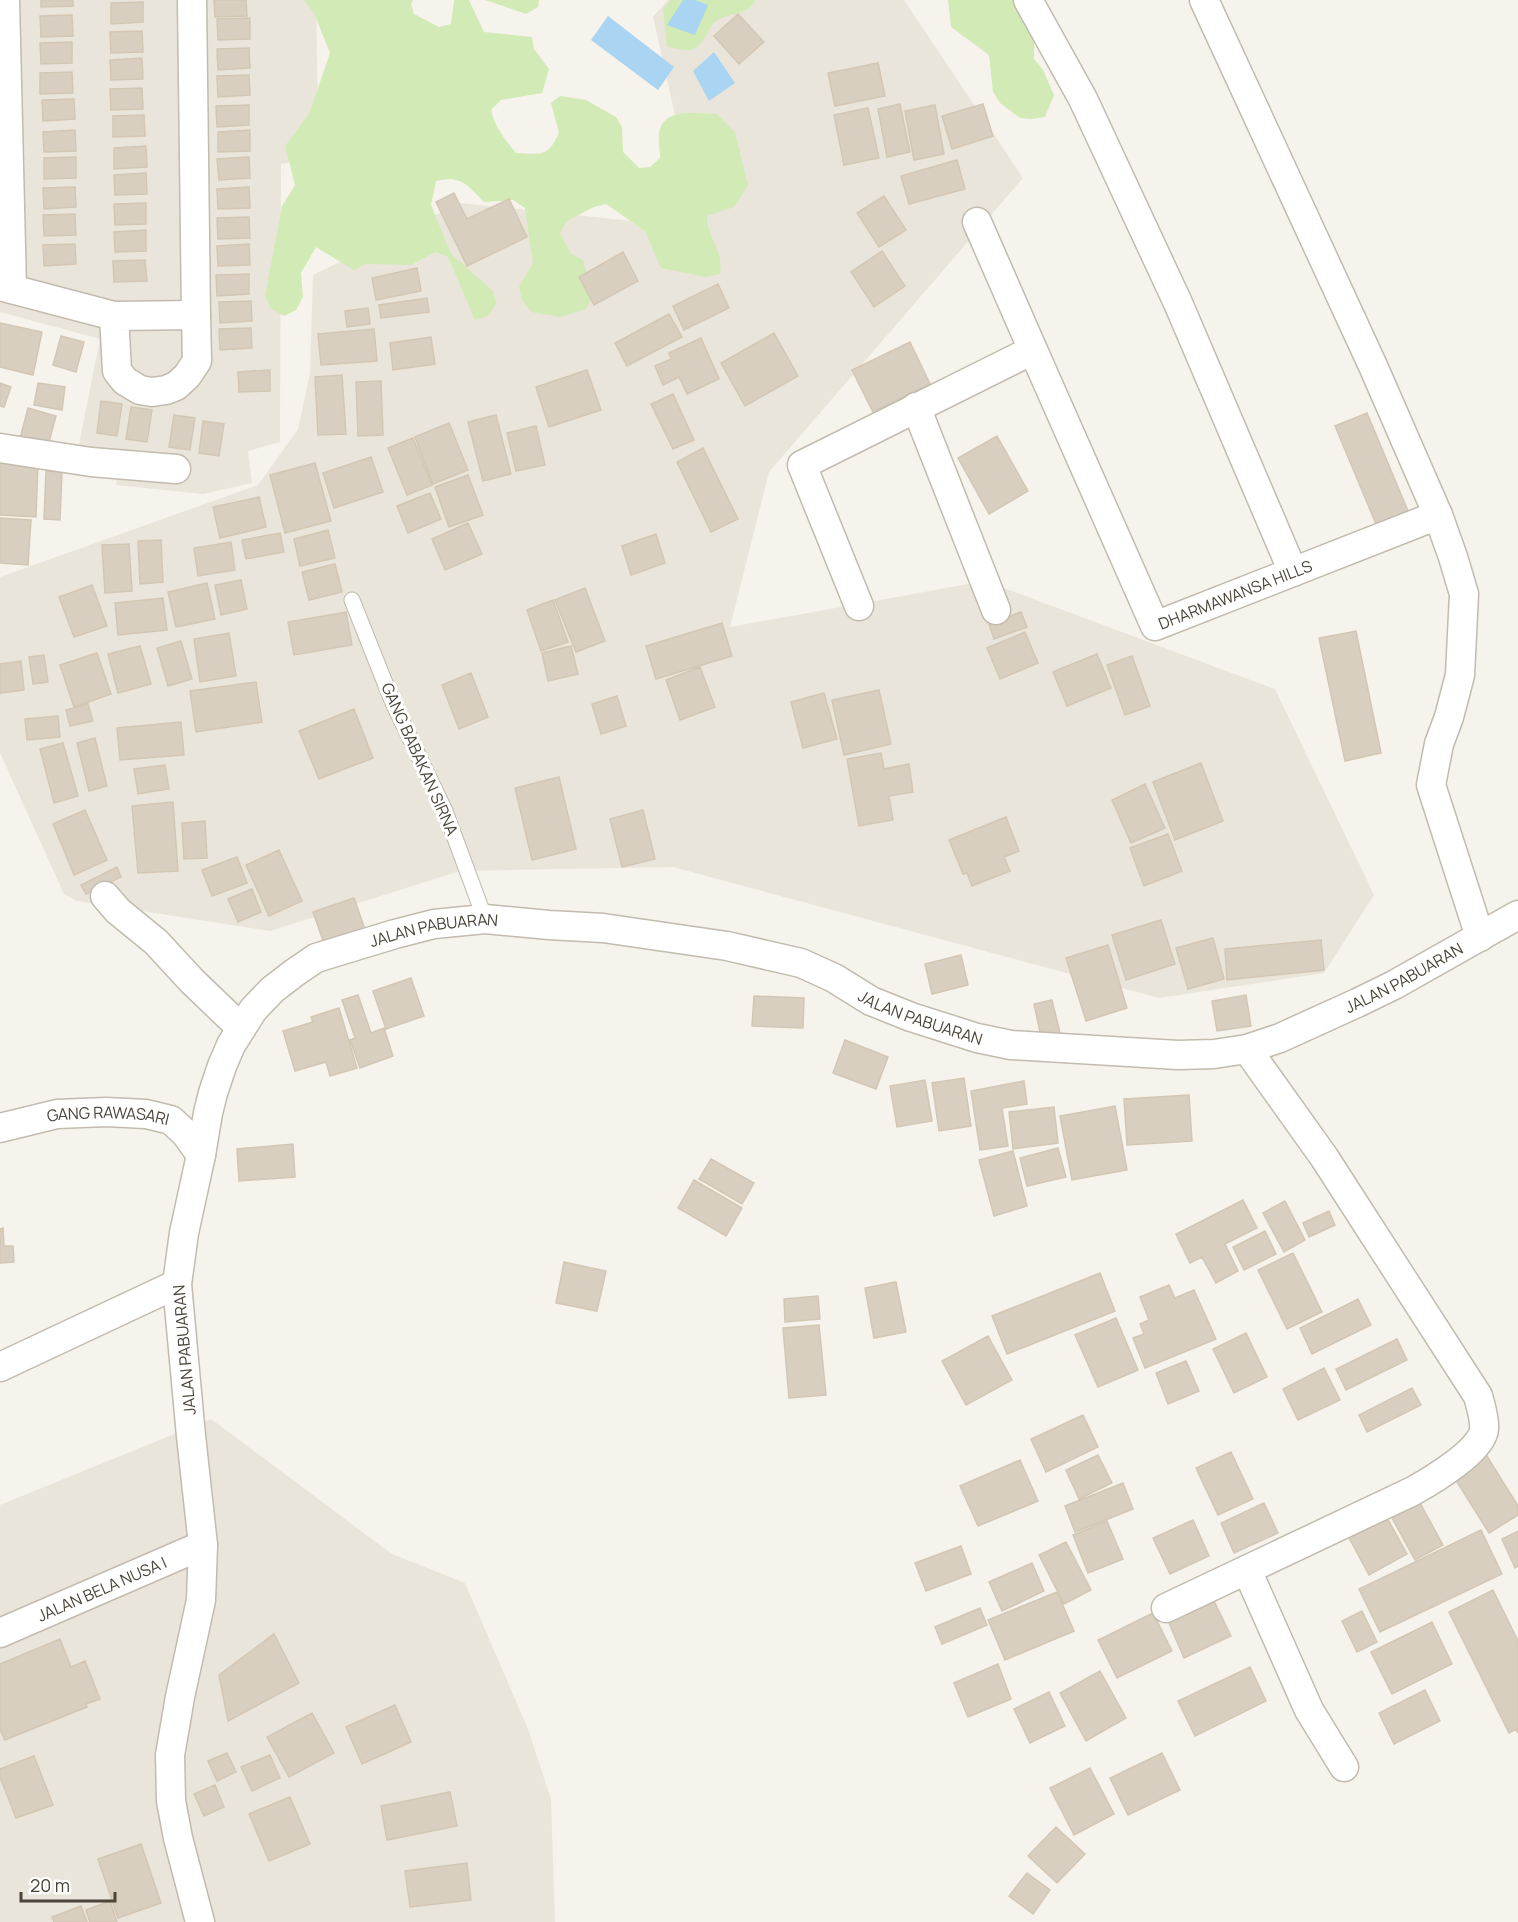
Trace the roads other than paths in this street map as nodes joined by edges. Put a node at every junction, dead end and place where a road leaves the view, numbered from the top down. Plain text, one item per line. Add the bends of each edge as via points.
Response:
1 (6, 0) edge
2 (192, 0) edge
3 (1028, 0) edge
4 (1204, 0) edge
5 (977, 222) dead end
6 (6, 287) edge
7 (114, 315) junction
8 (196, 315) junction
9 (1033, 350) junction
10 (916, 407) junction
11 (0, 448) edge
12 (176, 469) dead end
13 (1438, 516) junction
14 (1293, 572) junction
15 (352, 600) dead end
16 (859, 606) dead end
17 (996, 610) dead end
18 (105, 896) dead end
19 (1518, 915) edge
20 (484, 919) junction
21 (1480, 937) junction
22 (240, 1027) junction
23 (1247, 1049) junction
24 (0, 1128) edge
25 (201, 1155) junction
26 (177, 1284) junction
27 (0, 1367) edge
28 (203, 1545) junction
29 (1247, 1570) junction
30 (1166, 1608) dead end
31 (0, 1633) edge
32 (1344, 1767) dead end
33 (200, 1922) edge

1 - 6 street
2 - 8 street
3 - 14 street via 1083,99 1158,260
4 - 13 street
5 - 9 street
6 - 7 street
7 - 8 street
7 - 8 street via 117,371 140,390 152,392 176,386 197,361
9 - 10 street
9 - 14 street, DHARMAWANSA HILLS via 1155,626
10 - 16 street via 802,465
10 - 17 street
11 - 12 street via 91,462
13 - 14 street, DHARMAWANSA HILLS
13 - 21 street via 1464,594 1460,675 1431,785
15 - 20 lane, GANG BABAKAN SIRNA via 393,703 445,811
18 - 22 street
19 - 21 street, JALAN PABUARAN
20 - 22 street, JALAN PABUARAN via 434,924 316,958 272,990
20 - 23 street, JALAN PABUARAN via 603,928 773,955 801,963 871,1001 911,1017 1011,1045 1178,1055
21 - 23 street, JALAN PABUARAN via 1357,1003
22 - 25 street, JALAN PABUARAN via 213,1093
23 - 29 street via 1324,1157 1478,1396 1485,1432 1478,1444 1428,1482
24 - 25 street, GANG RAWASARI via 57,1114 146,1114 171,1120
25 - 26 street, JALAN PABUARAN
26 - 27 street
26 - 28 street, JALAN PABUARAN
28 - 31 street, JALAN BELA NUSA I
28 - 33 street, JALAN PABUARAN via 201,1600 170,1755 171,1802
29 - 30 street
29 - 32 street via 1310,1710

